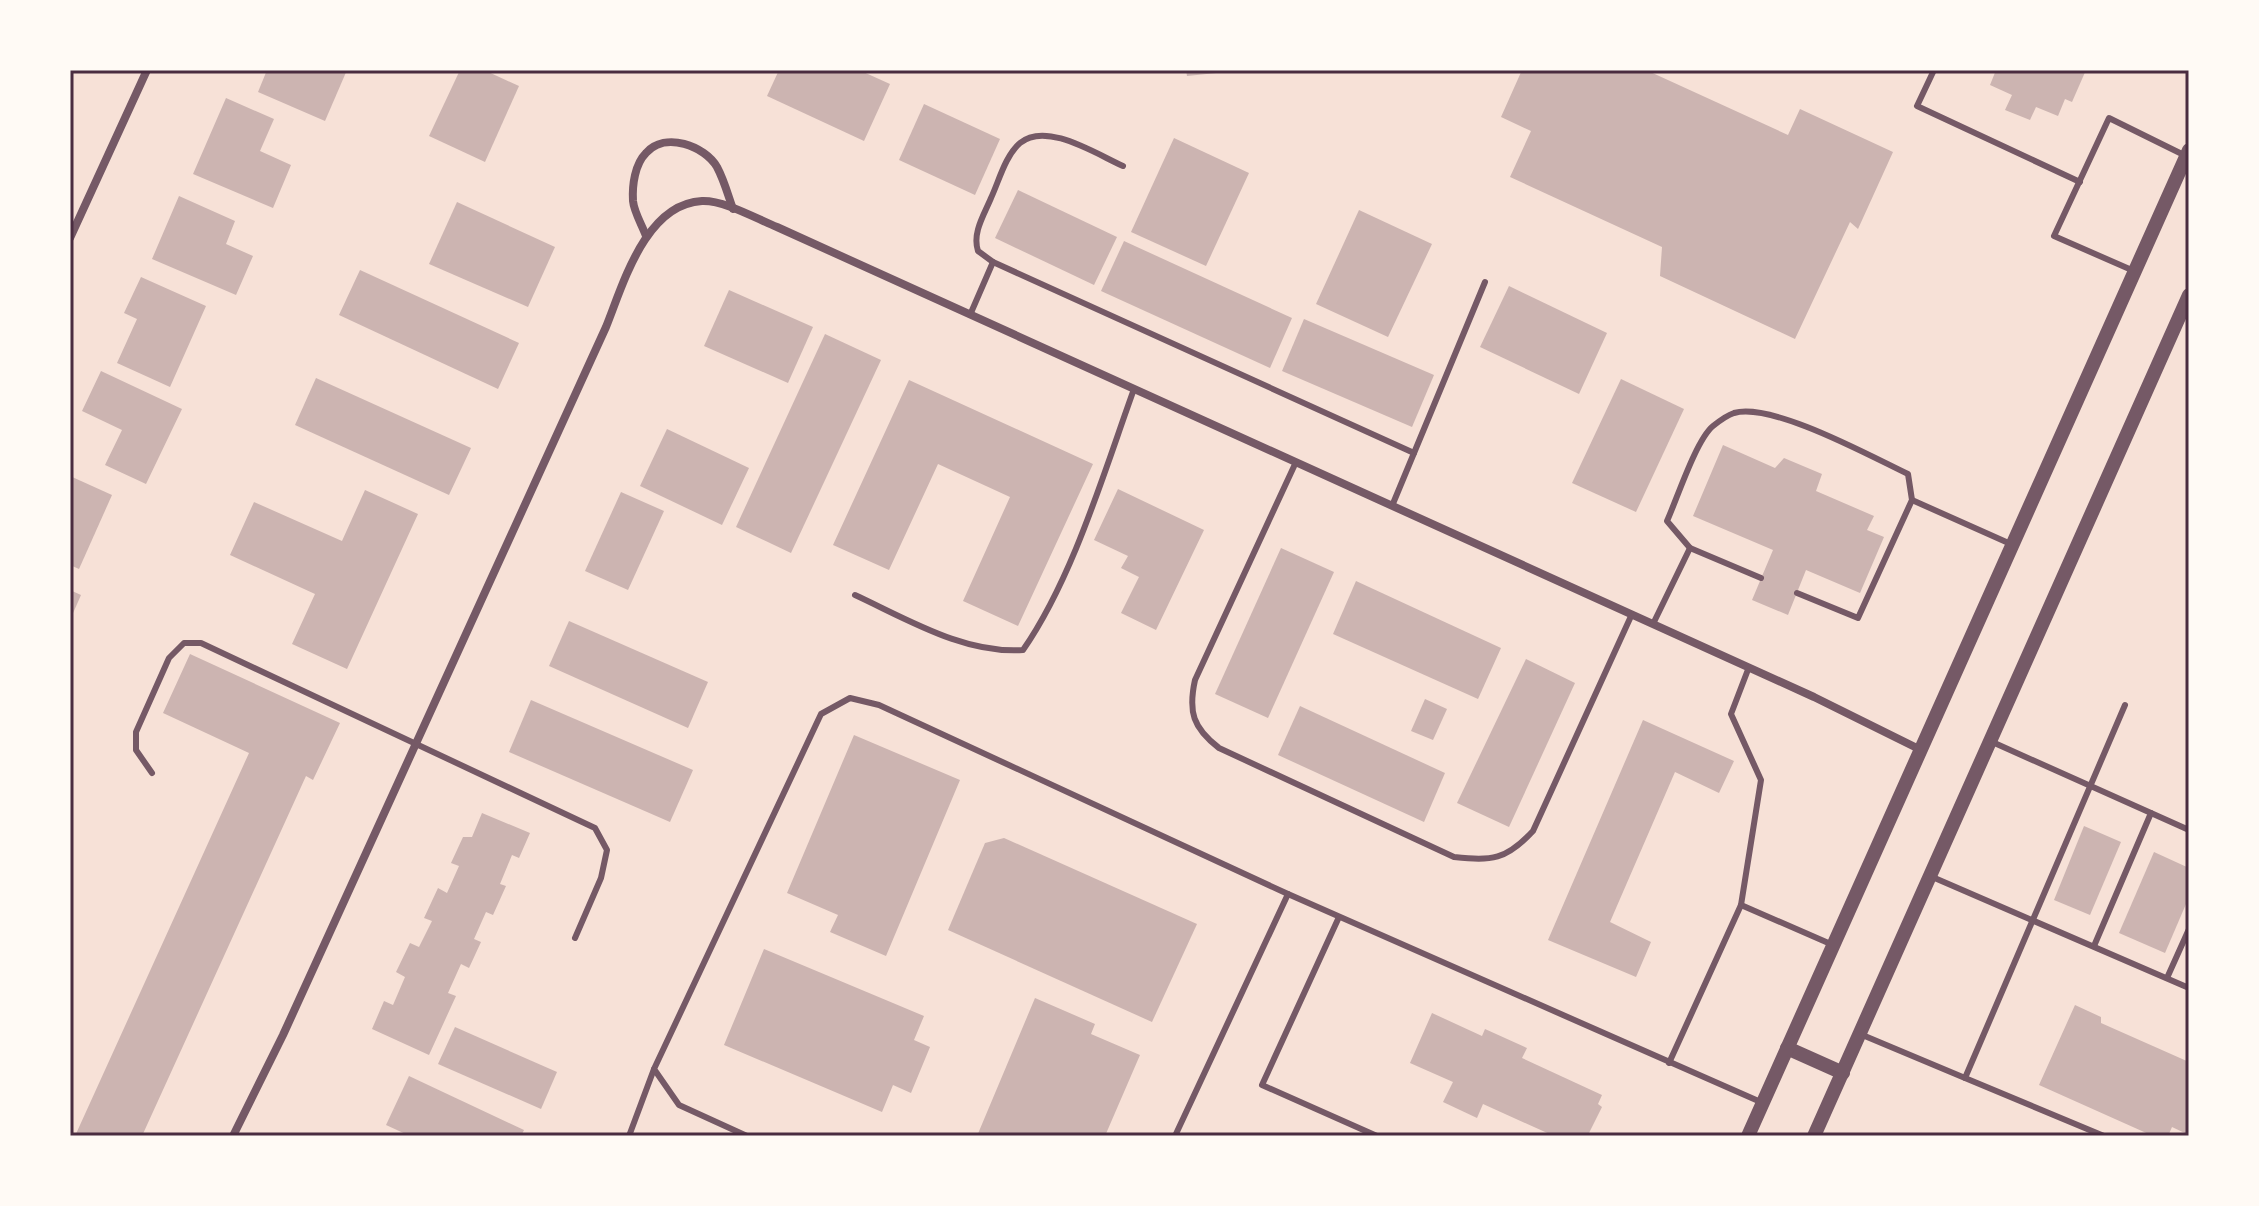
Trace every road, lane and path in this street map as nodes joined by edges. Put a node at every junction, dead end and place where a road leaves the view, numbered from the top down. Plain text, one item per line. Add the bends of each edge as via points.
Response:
1 (147, 70) edge
2 (1934, 70) edge
3 (2188, 153) edge
4 (1123, 166) dead end
5 (2080, 182) junction
6 (733, 209) junction
7 (646, 236) junction
8 (70, 238) edge
9 (993, 262) junction
10 (2135, 272) junction
11 (1485, 282) dead end
12 (2189, 295) edge
13 (970, 315) junction
14 (1134, 389) junction
15 (1414, 453) junction
16 (1296, 462) junction
17 (1912, 500) junction
18 (1392, 506) junction
19 (2013, 545) junction
20 (1690, 548) junction
21 (1761, 578) dead end
22 (1797, 593) dead end
23 (855, 595) dead end
24 (1632, 614) junction
25 (1653, 624) junction
26 (1749, 667) junction
27 (2125, 705) dead end
28 (1990, 741) junction
29 (415, 743) junction
30 (1921, 750) junction
31 (152, 773) dead end
32 (2090, 785) junction
33 (2151, 813) junction
34 (2189, 830) edge
35 (1930, 876) junction
36 (1288, 894) junction
37 (1741, 905) junction
38 (1339, 917) junction
39 (2033, 918) junction
40 (2189, 929) edge
41 (575, 938) dead end
42 (1834, 945) junction
43 (2094, 946) junction
44 (2167, 978) junction
45 (2189, 988) edge
46 (1860, 1034) junction
47 (1787, 1048) junction
48 (1669, 1063) junction
49 (654, 1069) junction
50 (1843, 1073) junction
51 (1965, 1078) junction
52 (1763, 1103) junction
53 (233, 1136) edge
54 (629, 1136) edge
55 (747, 1136) edge
56 (1175, 1136) edge
57 (1377, 1136) edge
58 (1748, 1136) edge
59 (1814, 1136) edge
60 (2104, 1136) edge

1 - 8 street
2 - 5 lane via 1917,106
3 - 5 lane via 2109,118
3 - 10 street
4 - 9 lane via 1051,134 1020,144 976,235 978,251
5 - 10 lane via 2054,236
6 - 7 street via 702,201 675,210
6 - 7 street via 717,166 704,152 675,142 660,144 646,152 635,174 633,203
6 - 13 street
7 - 29 street
9 - 13 lane
9 - 15 lane
10 - 19 street
11 - 15 lane
12 - 28 street
13 - 14 street
14 - 16 street
14 - 23 lane via 1082,529 1042,623 1023,650 999,652 964,643
15 - 18 lane
16 - 18 street
16 - 24 lane via 1195,680 1190,703 1196,721 1203,736 1219,748 1454,857 1499,858 1533,831
17 - 19 lane
17 - 20 lane via 1908,474 1781,417 1733,414 1711,427 1702,441 1667,521
17 - 22 lane via 1858,618
18 - 24 street
19 - 30 street
20 - 21 lane
20 - 25 lane
24 - 25 street
25 - 26 street
26 - 30 street
26 - 37 lane via 1731,714 1761,780
27 - 32 lane
28 - 32 lane
28 - 35 street
29 - 31 lane via 201,643 184,643 169,658 136,732 136,750
29 - 41 lane via 595,828 607,850
29 - 53 street
30 - 42 street
32 - 33 lane
32 - 39 lane
33 - 34 lane
33 - 43 lane
35 - 39 lane
35 - 46 street
36 - 38 lane
36 - 49 lane via 879,705 850,698 821,714
36 - 56 lane
37 - 42 lane
37 - 48 lane
38 - 48 lane
38 - 57 lane via 1262,1085
39 - 43 lane
39 - 51 lane
40 - 44 lane
42 - 47 street
43 - 44 lane
44 - 45 lane
46 - 50 street
46 - 51 lane
47 - 50 street
47 - 52 street
48 - 52 lane
49 - 54 lane
49 - 55 lane via 679,1105
50 - 59 street
51 - 60 lane
52 - 58 street

